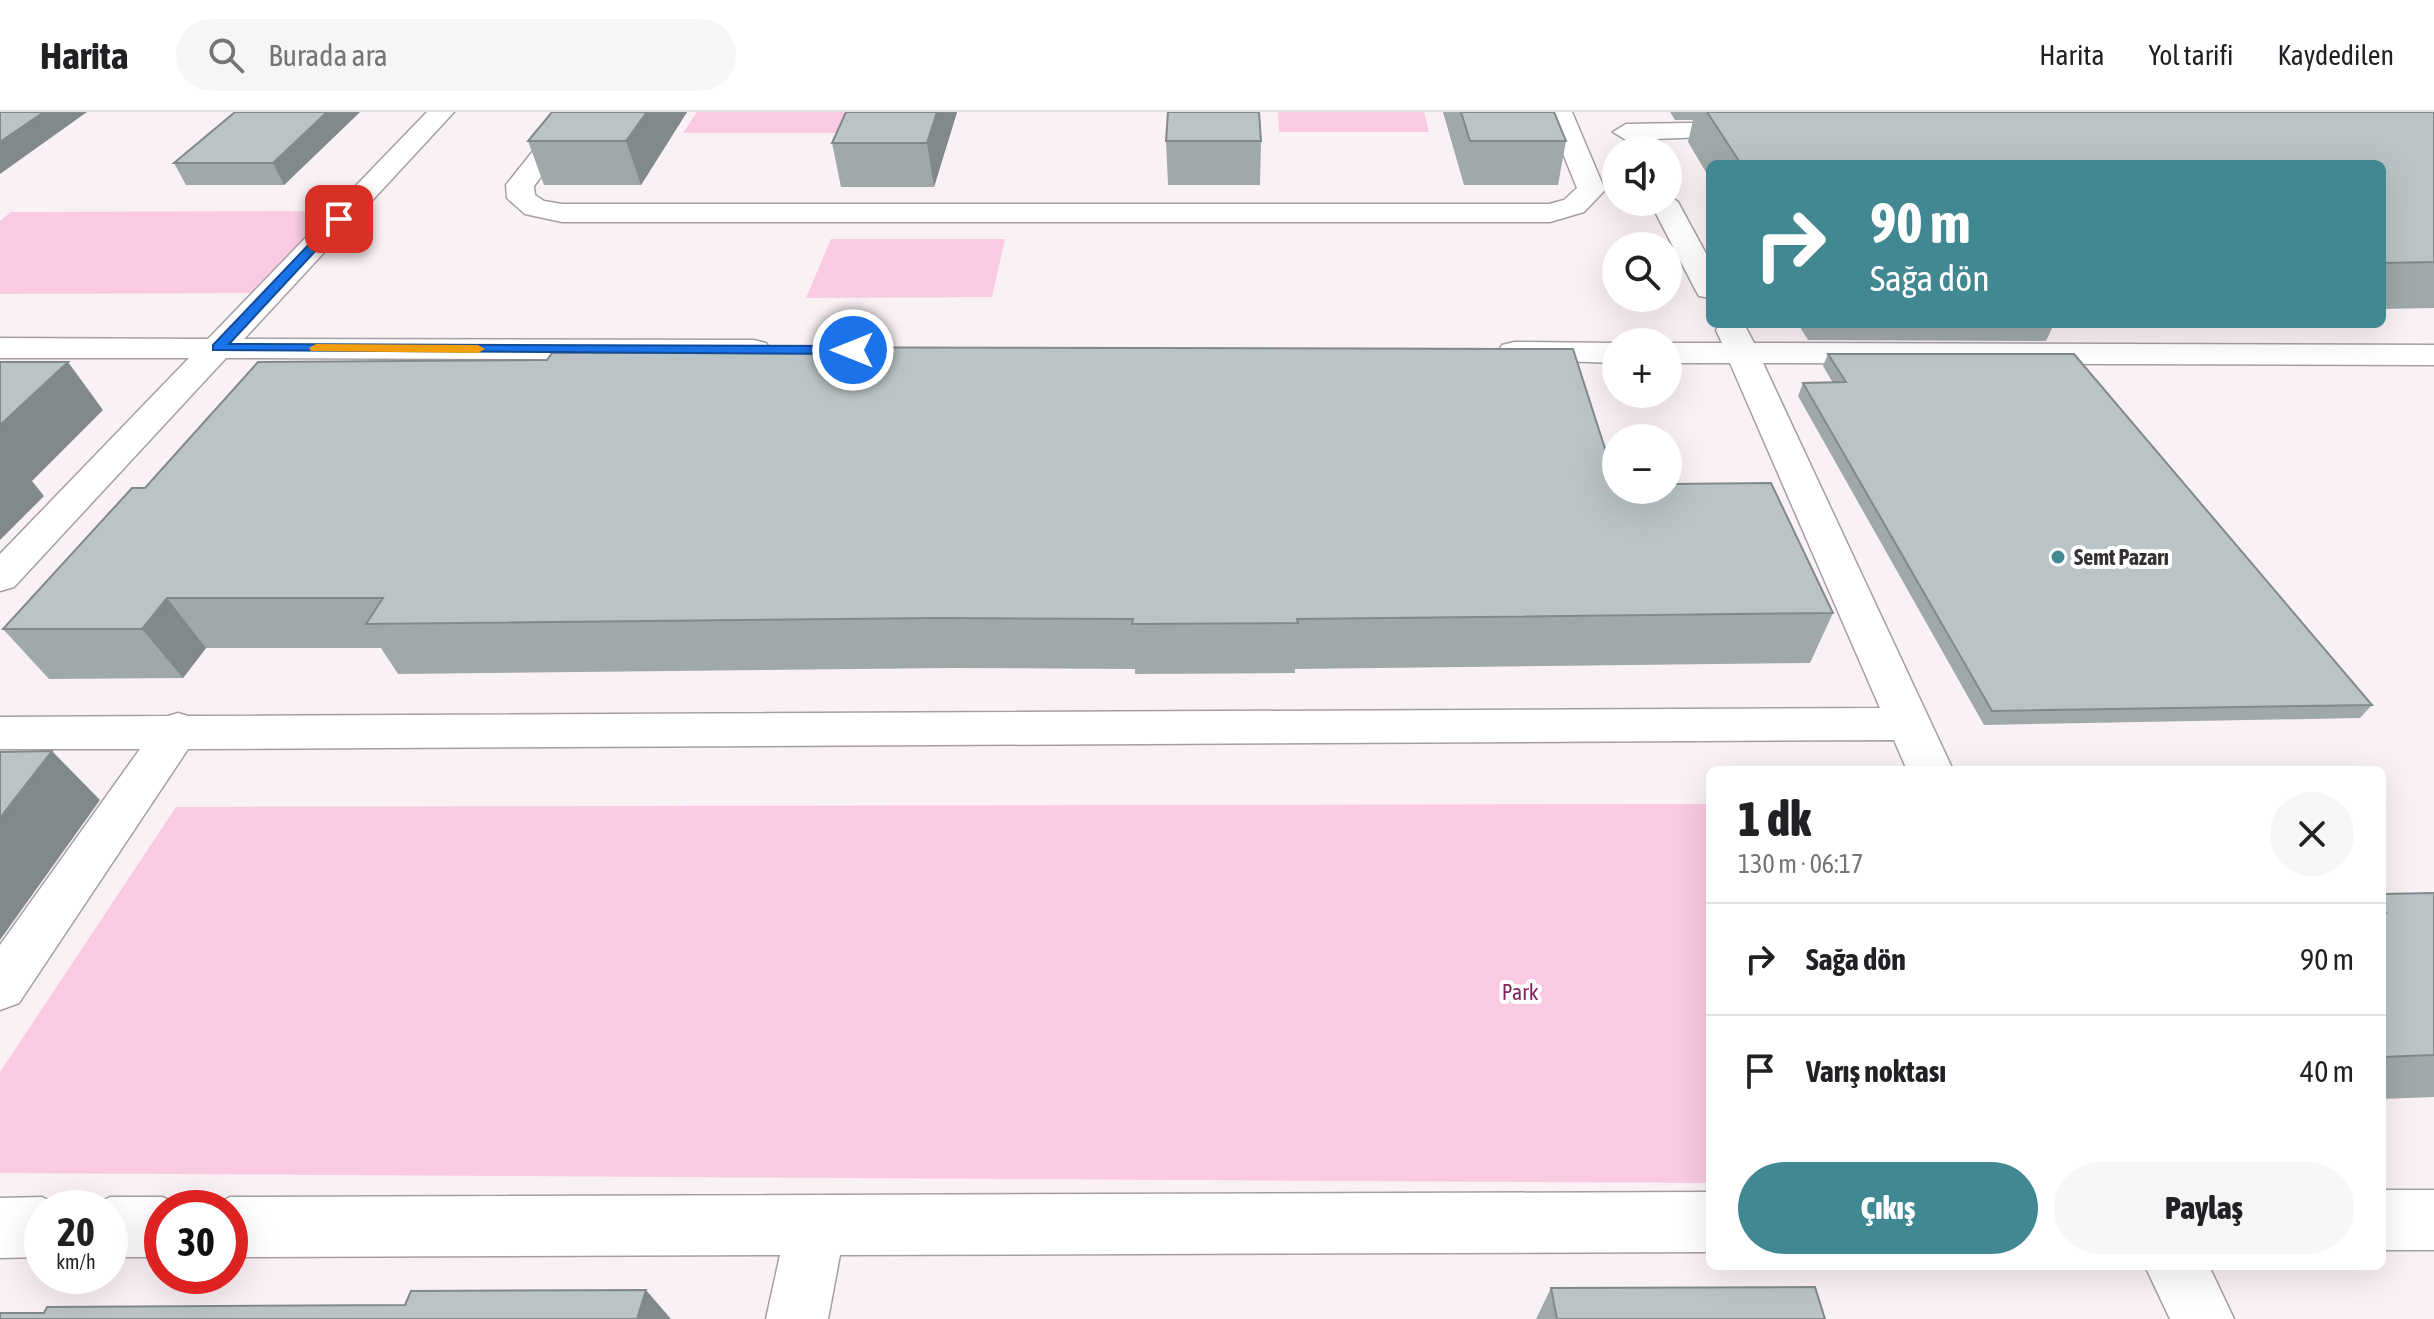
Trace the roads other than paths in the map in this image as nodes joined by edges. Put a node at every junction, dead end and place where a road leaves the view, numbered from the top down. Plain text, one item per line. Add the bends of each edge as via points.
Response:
1 (441, 112) edge
2 (577, 112) edge
3 (1559, 112) edge
4 (1785, 130) edge
5 (1626, 131) edge
6 (1671, 216) edge
7 (1706, 281) edge
8 (1737, 339) edge
9 (0, 348) edge
10 (218, 348) junction
11 (790, 350) edge
12 (1682, 350) edge
13 (1489, 352) edge
14 (1602, 353) edge
15 (2434, 355) edge
16 (0, 578) edge
17 (1907, 724) junction
18 (178, 729) junction
19 (0, 733) edge
20 (1928, 766) edge
21 (0, 987) edge
22 (2386, 1220) edge
23 (2434, 1220) edge
24 (1706, 1222) edge
25 (816, 1225) junction
26 (24, 1227) edge
27 (248, 1227) edge
28 (0, 1228) edge
29 (2178, 1270) edge
30 (797, 1319) edge
31 (2203, 1319) edge

1 - 10 street
2 - 3 street via 520,185 521,198 535,208 577,213 1550,213 1574,206 1591,190
4 - 5 street
6 - 7 street
8 - 12 street
8 - 15 street
8 - 17 street
9 - 10 street
10 - 11 street
10 - 16 street
13 - 14 street
17 - 18 street
17 - 20 street
18 - 19 street
18 - 21 street
22 - 23 street
24 - 25 street
25 - 27 street
25 - 30 street
26 - 28 street
29 - 31 street

